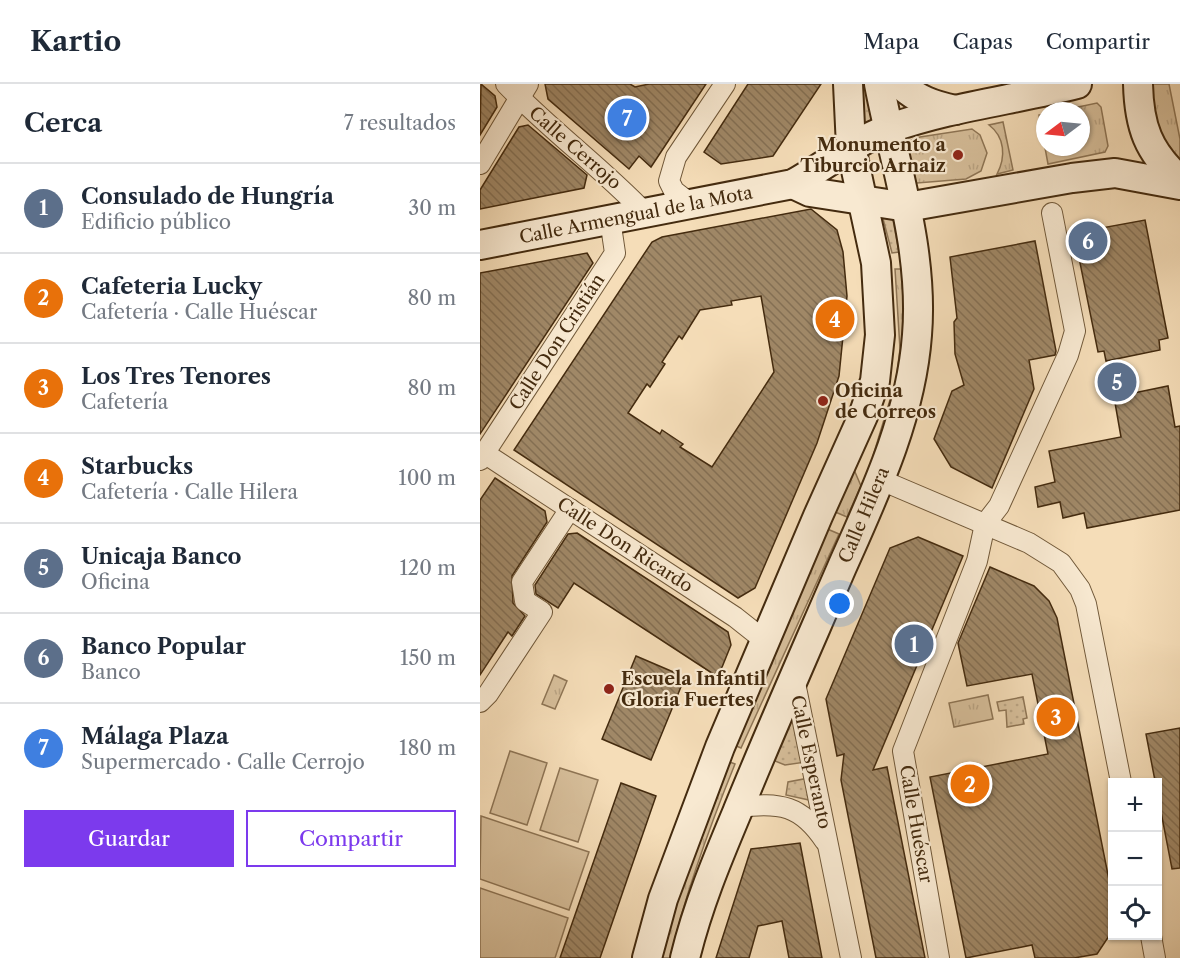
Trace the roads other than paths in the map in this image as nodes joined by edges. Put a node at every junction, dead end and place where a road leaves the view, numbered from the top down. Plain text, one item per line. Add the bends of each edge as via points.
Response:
1 (725, 84) edge
2 (848, 84) edge
3 (879, 84) edge
4 (900, 84) edge
5 (1077, 84) edge
6 (1138, 84) edge
7 (518, 89) edge
8 (955, 110) junction
9 (888, 129) junction
10 (851, 147) junction
11 (480, 164) edge
12 (1180, 180) edge
13 (793, 184) junction
14 (1180, 185) edge
15 (864, 200) junction
16 (691, 204) junction
17 (907, 207) junction
18 (645, 213) junction
19 (1052, 213) dead end
20 (610, 219) junction
21 (480, 245) edge
22 (863, 416) junction
23 (482, 457) edge
24 (881, 480) junction
25 (570, 509) junction
26 (985, 524) junction
27 (764, 640) junction
28 (794, 678) junction
29 (480, 702) edge
30 (1120, 778) edge
31 (739, 807) junction
32 (828, 846) junction
33 (1153, 940) edge
34 (647, 958) edge
35 (685, 958) edge
36 (851, 958) edge
37 (939, 958) edge
38 (1155, 958) edge

1 - 16 street via 676,157 669,181 674,191
2 - 10 main road
3 - 9 main road, Calle Hilera
4 - 8 main road, Calle Armengual de la Mota via 928,105
5 - 8 main road, Calle Armengual de la Mota
6 - 12 main road via 1139,112 1148,141 1164,166
7 - 11 street
7 - 18 street, Calle Cerrojo
8 - 9 main road, Calle Armengual de la Mota
9 - 10 main road, Calle Armengual de la Mota
9 - 17 main road, Calle Hilera
10 - 13 main road, Calle Armengual de la Mota
10 - 15 main road
13 - 15 main road via 810,192
13 - 16 main road, Calle Armengual de la Mota
14 - 17 main road via 1115,173
15 - 17 main road
15 - 22 main road via 876,263 880,335 875,381
16 - 18 main road, Calle Armengual de la Mota
17 - 24 main road, Calle Hilera via 915,257 917,332 912,381
18 - 20 main road, Calle Armengual de la Mota
19 - 26 street via 1075,331 1068,355 999,506
20 - 21 main road, Calle Armengual de la Mota
20 - 23 street, Calle Don Cristián via 615,253
22 - 24 main road via 860,453 869,472
22 - 27 main road
23 - 25 street, Calle Don Ricardo
24 - 26 street
24 - 28 main road, Calle Hilera
25 - 27 street, Calle Don Ricardo
25 - 29 street via 522,582 525,601 542,612
26 - 30 street via 1029,543 1061,563 1080,589
26 - 37 street, Calle Huéscar via 977,561 903,750
27 - 34 main road via 663,899
28 - 31 main road, Calle Hilera
28 - 32 street, Calle Esperanto
31 - 32 street, Calle Esperanto via 771,803 796,811 815,826
31 - 35 main road, Calle Hilera via 697,910
32 - 36 street, Calle Esperanto
33 - 38 street

